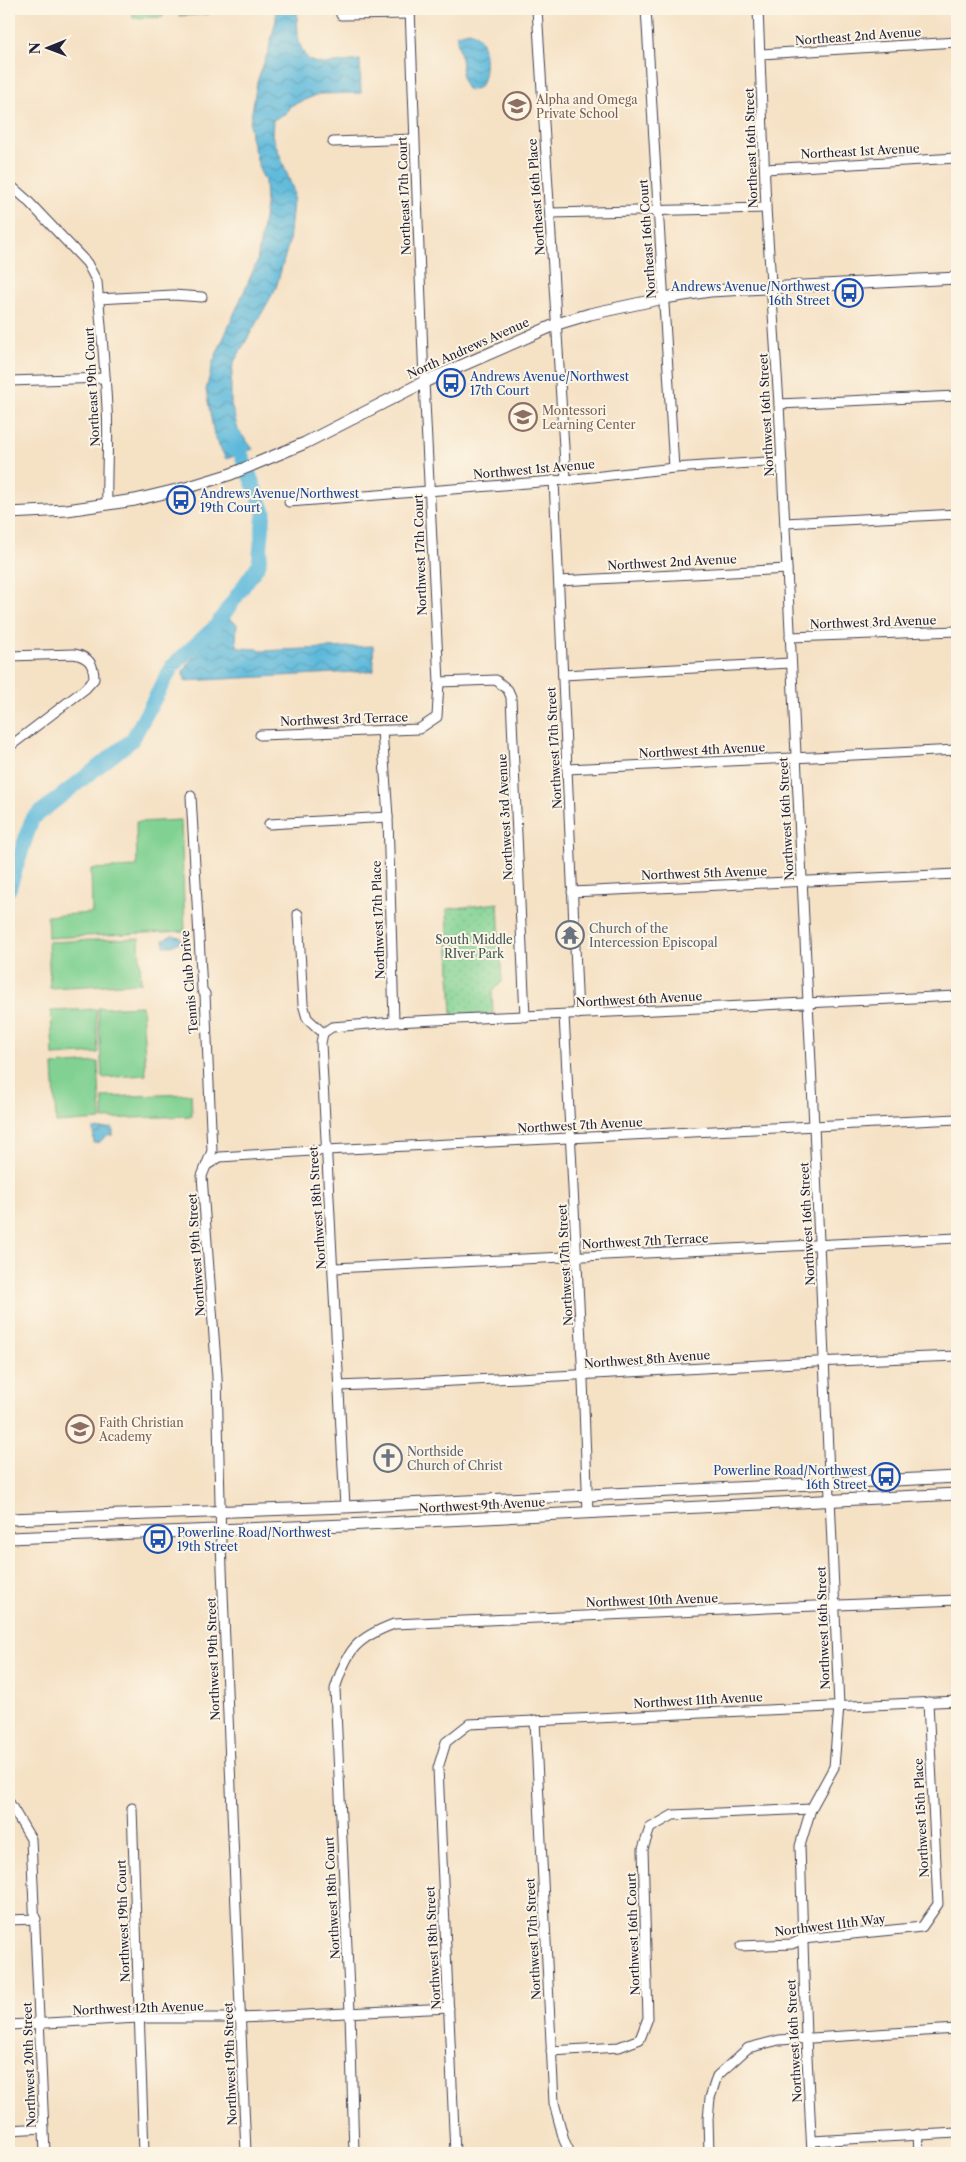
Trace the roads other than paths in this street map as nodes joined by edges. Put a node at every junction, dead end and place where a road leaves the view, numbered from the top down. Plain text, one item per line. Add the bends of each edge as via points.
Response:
1 (537, 9) edge
2 (646, 9) edge
3 (758, 9) edge
4 (410, 12) edge
5 (341, 15) dead end
6 (957, 42) edge
7 (760, 54) junction
8 (414, 139) junction
9 (333, 142) dead end
10 (957, 158) edge
11 (765, 169) junction
12 (9, 184) edge
13 (766, 208) junction
14 (658, 211) junction
15 (550, 213) junction
16 (957, 278) edge
17 (770, 286) junction
18 (202, 297) dead end
19 (98, 298) junction
20 (664, 298) junction
21 (557, 324) junction
22 (105, 378) junction
23 (9, 381) edge
24 (424, 382) junction
25 (957, 396) edge
26 (779, 404) junction
27 (782, 461) junction
28 (674, 468) junction
29 (554, 480) junction
30 (566, 480) junction
31 (430, 490) junction
32 (289, 502) dead end
33 (107, 504) junction
34 (9, 513) edge
35 (957, 514) edge
36 (785, 523) junction
37 (787, 568) junction
38 (559, 581) junction
39 (957, 631) edge
40 (790, 638) junction
41 (9, 656) edge
42 (791, 663) junction
43 (563, 675) junction
44 (439, 682) junction
45 (429, 724) joint
46 (382, 730) junction
47 (260, 735) dead end
48 (9, 747) edge
49 (957, 750) edge
50 (796, 758) junction
51 (567, 769) junction
52 (191, 796) dead end
53 (388, 817) junction
54 (269, 824) dead end
55 (957, 874) edge
56 (803, 882) junction
57 (572, 892) junction
58 (298, 914) dead end
59 (957, 996) edge
60 (807, 1003) junction
61 (578, 1014) junction
62 (564, 1015) junction
63 (525, 1017) junction
64 (394, 1022) junction
65 (323, 1033) junction
66 (957, 1119) edge
67 (814, 1126) junction
68 (570, 1138) junction
69 (326, 1150) junction
70 (207, 1165) junction
71 (957, 1238) edge
72 (820, 1244) junction
73 (577, 1257) junction
74 (334, 1268) junction
75 (957, 1356) edge
76 (826, 1360) junction
77 (583, 1376) junction
78 (339, 1386) junction
79 (957, 1477) edge
80 (830, 1483) junction
81 (587, 1494) junction
82 (957, 1494) edge
83 (830, 1501) junction
84 (345, 1507) junction
85 (220, 1512) junction
86 (588, 1513) junction
87 (9, 1519) edge
88 (221, 1530) junction
89 (9, 1538) edge
90 (957, 1600) edge
91 (835, 1605) junction
92 (354, 1646) joint
93 (957, 1701) edge
94 (928, 1702) junction
95 (839, 1706) junction
96 (535, 1720) junction
97 (446, 1742) joint
98 (9, 1802) edge
99 (132, 1808) dead end
100 (811, 1809) junction
101 (36, 1919) junction
102 (9, 1920) edge
103 (922, 1927) joint
104 (803, 1939) junction
105 (741, 1946) dead end
106 (449, 2008) junction
107 (350, 2012) junction
108 (139, 2018) junction
109 (241, 2018) junction
110 (9, 2024) edge
111 (40, 2024) junction
112 (957, 2029) edge
113 (806, 2038) junction
114 (550, 2051) junction
115 (44, 2128) junction
116 (9, 2130) edge
117 (957, 2133) edge
118 (918, 2134) junction
119 (812, 2141) junction
120 (45, 2153) edge
121 (144, 2153) edge
122 (246, 2153) edge
123 (354, 2153) edge
124 (455, 2153) edge
125 (570, 2153) edge
126 (709, 2153) edge
127 (812, 2153) edge
128 (919, 2153) edge

1 - 15 street, Northeast 16th Place
2 - 14 street, Northeast 16th Court
3 - 7 street, Northeast 16th Street
4 - 5 street
4 - 8 street, Northeast 17th Court
6 - 7 street, Northeast 2nd Avenue
7 - 11 street, Northeast 16th Street
8 - 9 street
8 - 24 street, Northeast 17th Court
10 - 11 street, Northeast 1st Avenue
11 - 13 street, Northeast 16th Street
12 - 19 street, Northeast 19th Court via 92,270
13 - 14 street
13 - 17 street, Northeast 16th Street
14 - 15 street
14 - 20 street, Northeast 16th Court
15 - 21 street, Northeast 16th Place
16 - 17 main road, North Andrews Avenue
17 - 20 main road, North Andrews Avenue
17 - 26 street, Northwest 16th Street
18 - 19 street
19 - 22 street, Northeast 19th Court
20 - 21 main road, North Andrews Avenue
20 - 28 street, Northeast 16th Court
21 - 24 main road, North Andrews Avenue
21 - 30 street
22 - 23 street
22 - 33 street, Northeast 19th Court
24 - 31 street, Northwest 17th Court
24 - 33 main road, North Andrews Avenue via 260,463 189,487
25 - 26 street
26 - 27 street, Northwest 16th Street
27 - 28 street, Northwest 1st Avenue
27 - 36 street, Northwest 16th Street
28 - 30 street, Northwest 1st Avenue
29 - 30 street, Northwest 1st Avenue
29 - 31 street, Northwest 1st Avenue
29 - 38 street, Northwest 17th Street
31 - 32 street, Northwest 1st Avenue
31 - 44 street, Northwest 17th Court
33 - 34 main road, North Andrews Avenue
35 - 36 street
36 - 37 street, Northwest 16th Street
37 - 38 street, Northwest 2nd Avenue
37 - 40 street, Northwest 16th Street
38 - 43 street, Northwest 17th Street
39 - 40 street, Northwest 3rd Avenue
40 - 42 street, Northwest 16th Street
41 - 48 street via 84,656 92,664 94,679
42 - 43 street
42 - 50 street, Northwest 16th Street
43 - 51 street, Northwest 17th Street
44 - 45 street, Northwest 17th Court via 437,717
44 - 63 street, Northwest 3rd Avenue via 496,680 511,697
45 - 46 street, Northwest 3rd Terrace via 419,729
46 - 47 street, Northwest 3rd Terrace
46 - 53 street, Northwest 17th Place
49 - 50 street, Northwest 4th Avenue
50 - 51 street, Northwest 4th Avenue
50 - 56 street, Northwest 16th Street
51 - 57 street, Northwest 17th Street
52 - 70 street, Tennis Club Drive via 212,1151
53 - 54 street
53 - 64 street, Northwest 17th Place
55 - 56 street, Northwest 5th Avenue
56 - 57 street, Northwest 5th Avenue
56 - 60 street, Northwest 16th Street
57 - 61 street, Northwest 17th Street
58 - 65 street via 303,1004 307,1018
59 - 60 street, Northwest 6th Avenue
60 - 61 street, Northwest 6th Avenue
60 - 67 street, Northwest 16th Street
61 - 62 street, Northwest 6th Avenue
62 - 63 street, Northwest 6th Avenue
62 - 68 street, Northwest 17th Street
63 - 64 street, Northwest 6th Avenue
64 - 65 street, Northwest 6th Avenue via 332,1028
65 - 69 street, Northwest 18th Street
66 - 67 street, Northwest 7th Avenue
67 - 68 street, Northwest 7th Avenue
67 - 72 street, Northwest 16th Street
68 - 69 street, Northwest 7th Avenue
68 - 73 street, Northwest 17th Street
69 - 70 street, Northwest 7th Avenue via 220,1156
69 - 74 street, Northwest 18th Street
70 - 85 street, Northwest 19th Street via 202,1176 217,1376
71 - 72 street, Northwest 7th Terrace
72 - 73 street, Northwest 7th Terrace
72 - 76 street, Northwest 16th Street
73 - 74 street, Northwest 7th Terrace
73 - 77 street, Northwest 17th Street
74 - 78 street, Northwest 18th Street
75 - 76 street, Northwest 8th Avenue
76 - 77 street, Northwest 8th Avenue
76 - 80 street, Northwest 16th Street
77 - 78 street, Northwest 8th Avenue
77 - 81 street, Northwest 17th Street
78 - 84 street, Northwest 18th Street
79 - 80 main road, Northwest 9th Avenue
80 - 81 main road, Northwest 9th Avenue
80 - 83 street, Northwest 16th Street
81 - 84 main road, Northwest 9th Avenue
81 - 86 street, Northwest 17th Street
82 - 83 main road, Northwest 9th Avenue
83 - 86 main road, Northwest 9th Avenue
83 - 91 street, Northwest 16th Street
84 - 85 main road, Northwest 9th Avenue
85 - 87 main road, Northwest 9th Avenue
85 - 88 street, Northwest 19th Street
86 - 88 main road, Northwest 9th Avenue
88 - 89 main road, Northwest 9th Avenue
88 - 109 street, Northwest 19th Street
90 - 91 street, Northwest 10th Avenue
91 - 92 street, Northwest 10th Avenue via 394,1624 372,1632
91 - 95 street, Northwest 16th Street
92 - 107 street, Northwest 18th Court via 343,1663 335,1689
93 - 94 street, Northwest 11th Avenue
94 - 95 street, Northwest 11th Avenue
94 - 103 street, Northwest 15th Place via 938,1904
95 - 96 street, Northwest 11th Avenue
95 - 100 street, Northwest 16th Street via 834,1766
96 - 97 street, Northwest 11th Avenue via 469,1724
96 - 114 street, Northwest 17th Street
97 - 106 street, Northwest 18th Street via 438,1768
98 - 101 street, Northwest 20th Street via 31,1839
99 - 108 street, Northwest 19th Court
100 - 104 street, Northwest 16th Street via 800,1846
100 - 114 street, Northwest 16th Court via 673,1815 650,1828 642,1849 648,2018 640,2039 619,2047
101 - 102 street
101 - 111 street, Northwest 20th Street
103 - 104 street, Northwest 11th Way
104 - 105 street, Northwest 11th Way via 792,1944
104 - 113 street, Northwest 16th Street
106 - 107 street, Northwest 12th Avenue
106 - 124 street, Northwest 18th Street
107 - 109 street, Northwest 12th Avenue
107 - 123 street, Northwest 18th Court
108 - 109 street, Northwest 12th Avenue
108 - 111 street, Northwest 12th Avenue
108 - 121 street, Northwest 19th Court
109 - 122 street, Northwest 19th Street
110 - 111 street, Northwest 12th Avenue
111 - 115 street, Northwest 20th Street
112 - 113 street
113 - 119 street, Northwest 16th Street
113 - 126 street via 779,2040 748,2048 717,2076 710,2098
114 - 125 street, Northwest 17th Street via 554,2103
115 - 116 street
115 - 120 street, Northwest 20th Street
117 - 118 street
118 - 119 street
118 - 128 street
119 - 127 street, Northwest 16th Street

